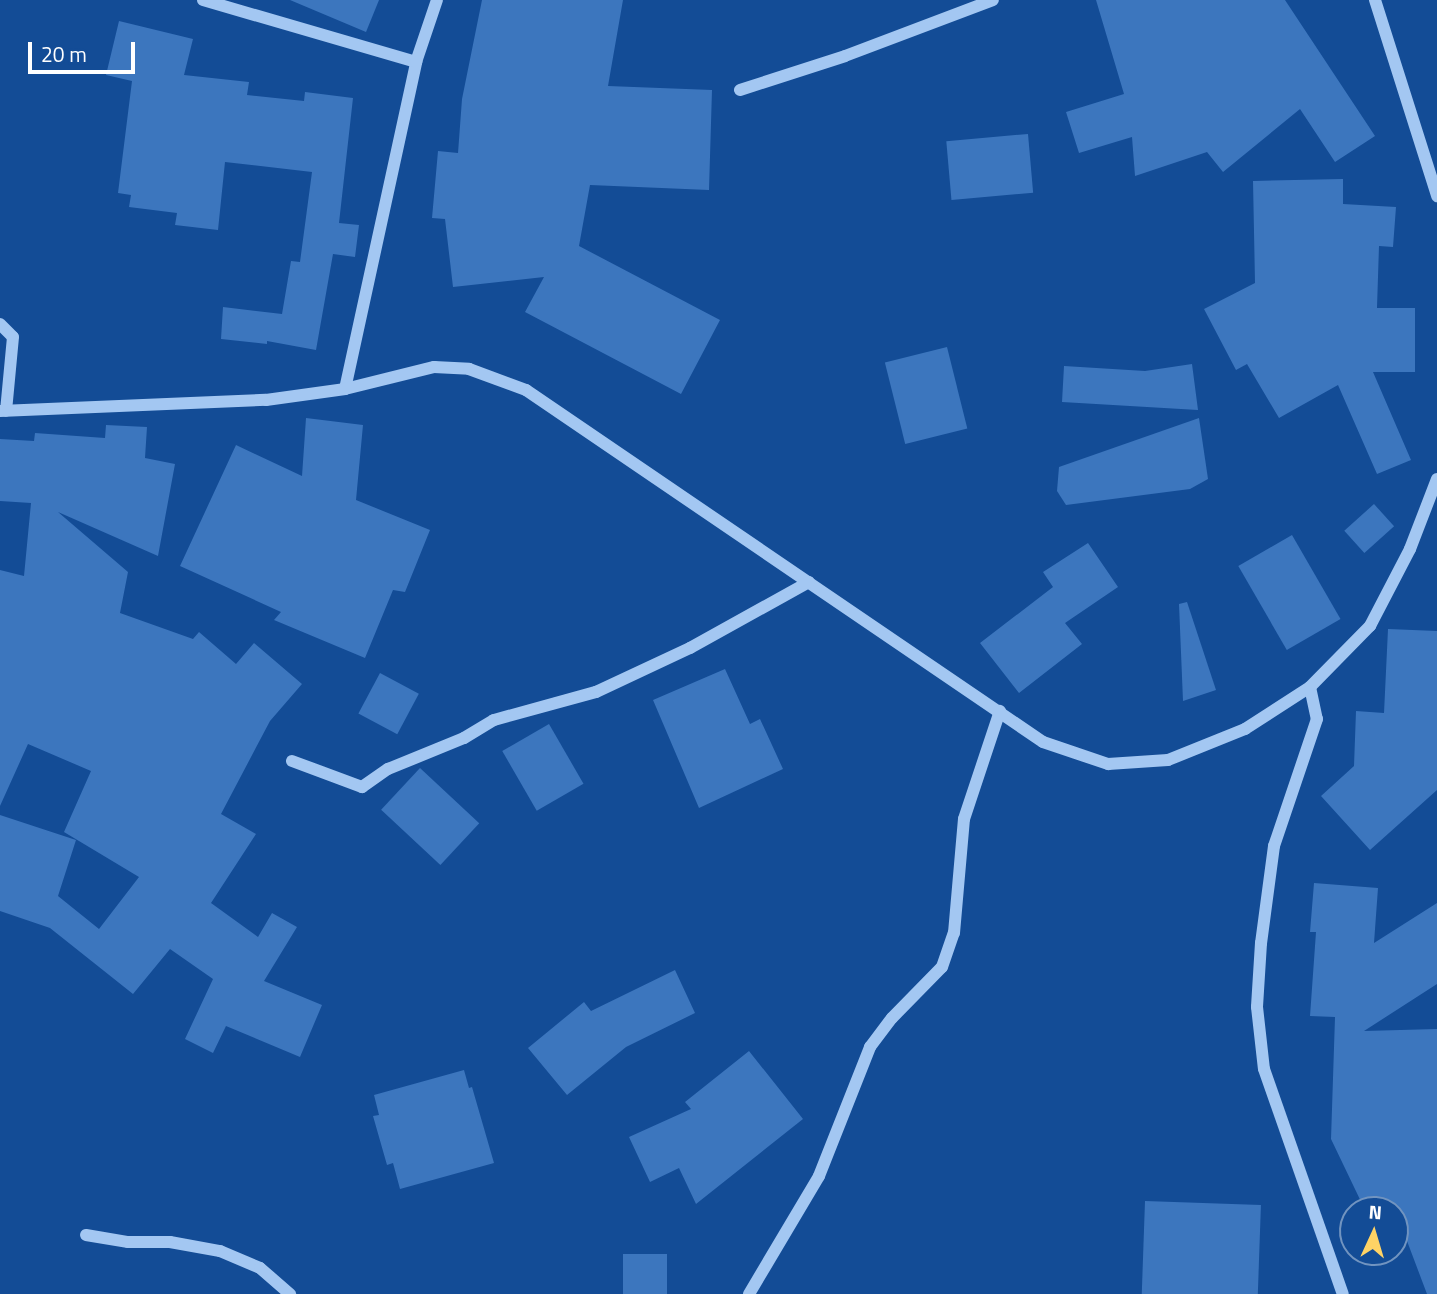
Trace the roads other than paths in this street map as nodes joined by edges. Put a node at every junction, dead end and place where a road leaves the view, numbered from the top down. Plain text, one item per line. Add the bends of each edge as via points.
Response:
1 (203, 0) edge
2 (436, 0) edge
3 (993, 0) edge
4 (1375, 0) edge
5 (416, 62) junction
6 (740, 90) dead end
7 (1437, 196) edge
8 (0, 324) edge
9 (345, 388) junction
10 (3, 411) edge
11 (1437, 479) edge
12 (809, 582) junction
13 (1310, 687) junction
14 (1000, 711) junction
15 (292, 761) dead end
16 (86, 1235) dead end
17 (290, 1294) edge
18 (749, 1294) edge
19 (1343, 1294) edge

1 - 5 street
2 - 5 street
3 - 6 street
4 - 7 street
5 - 9 street
8 - 10 street via 13,337
9 - 10 street via 266,400
9 - 12 street via 434,367 469,369 526,390
11 - 13 street via 1410,549 1370,626
12 - 14 street
12 - 15 street via 690,648 596,692 494,720 464,738 388,769 362,787
13 - 14 street via 1245,729 1168,760 1108,764 1043,742
13 - 19 street via 1317,719 1274,846 1257,1007 1264,1069
14 - 18 street via 964,819 954,933 942,967 870,1047 819,1176
16 - 17 street via 220,1251 260,1268

